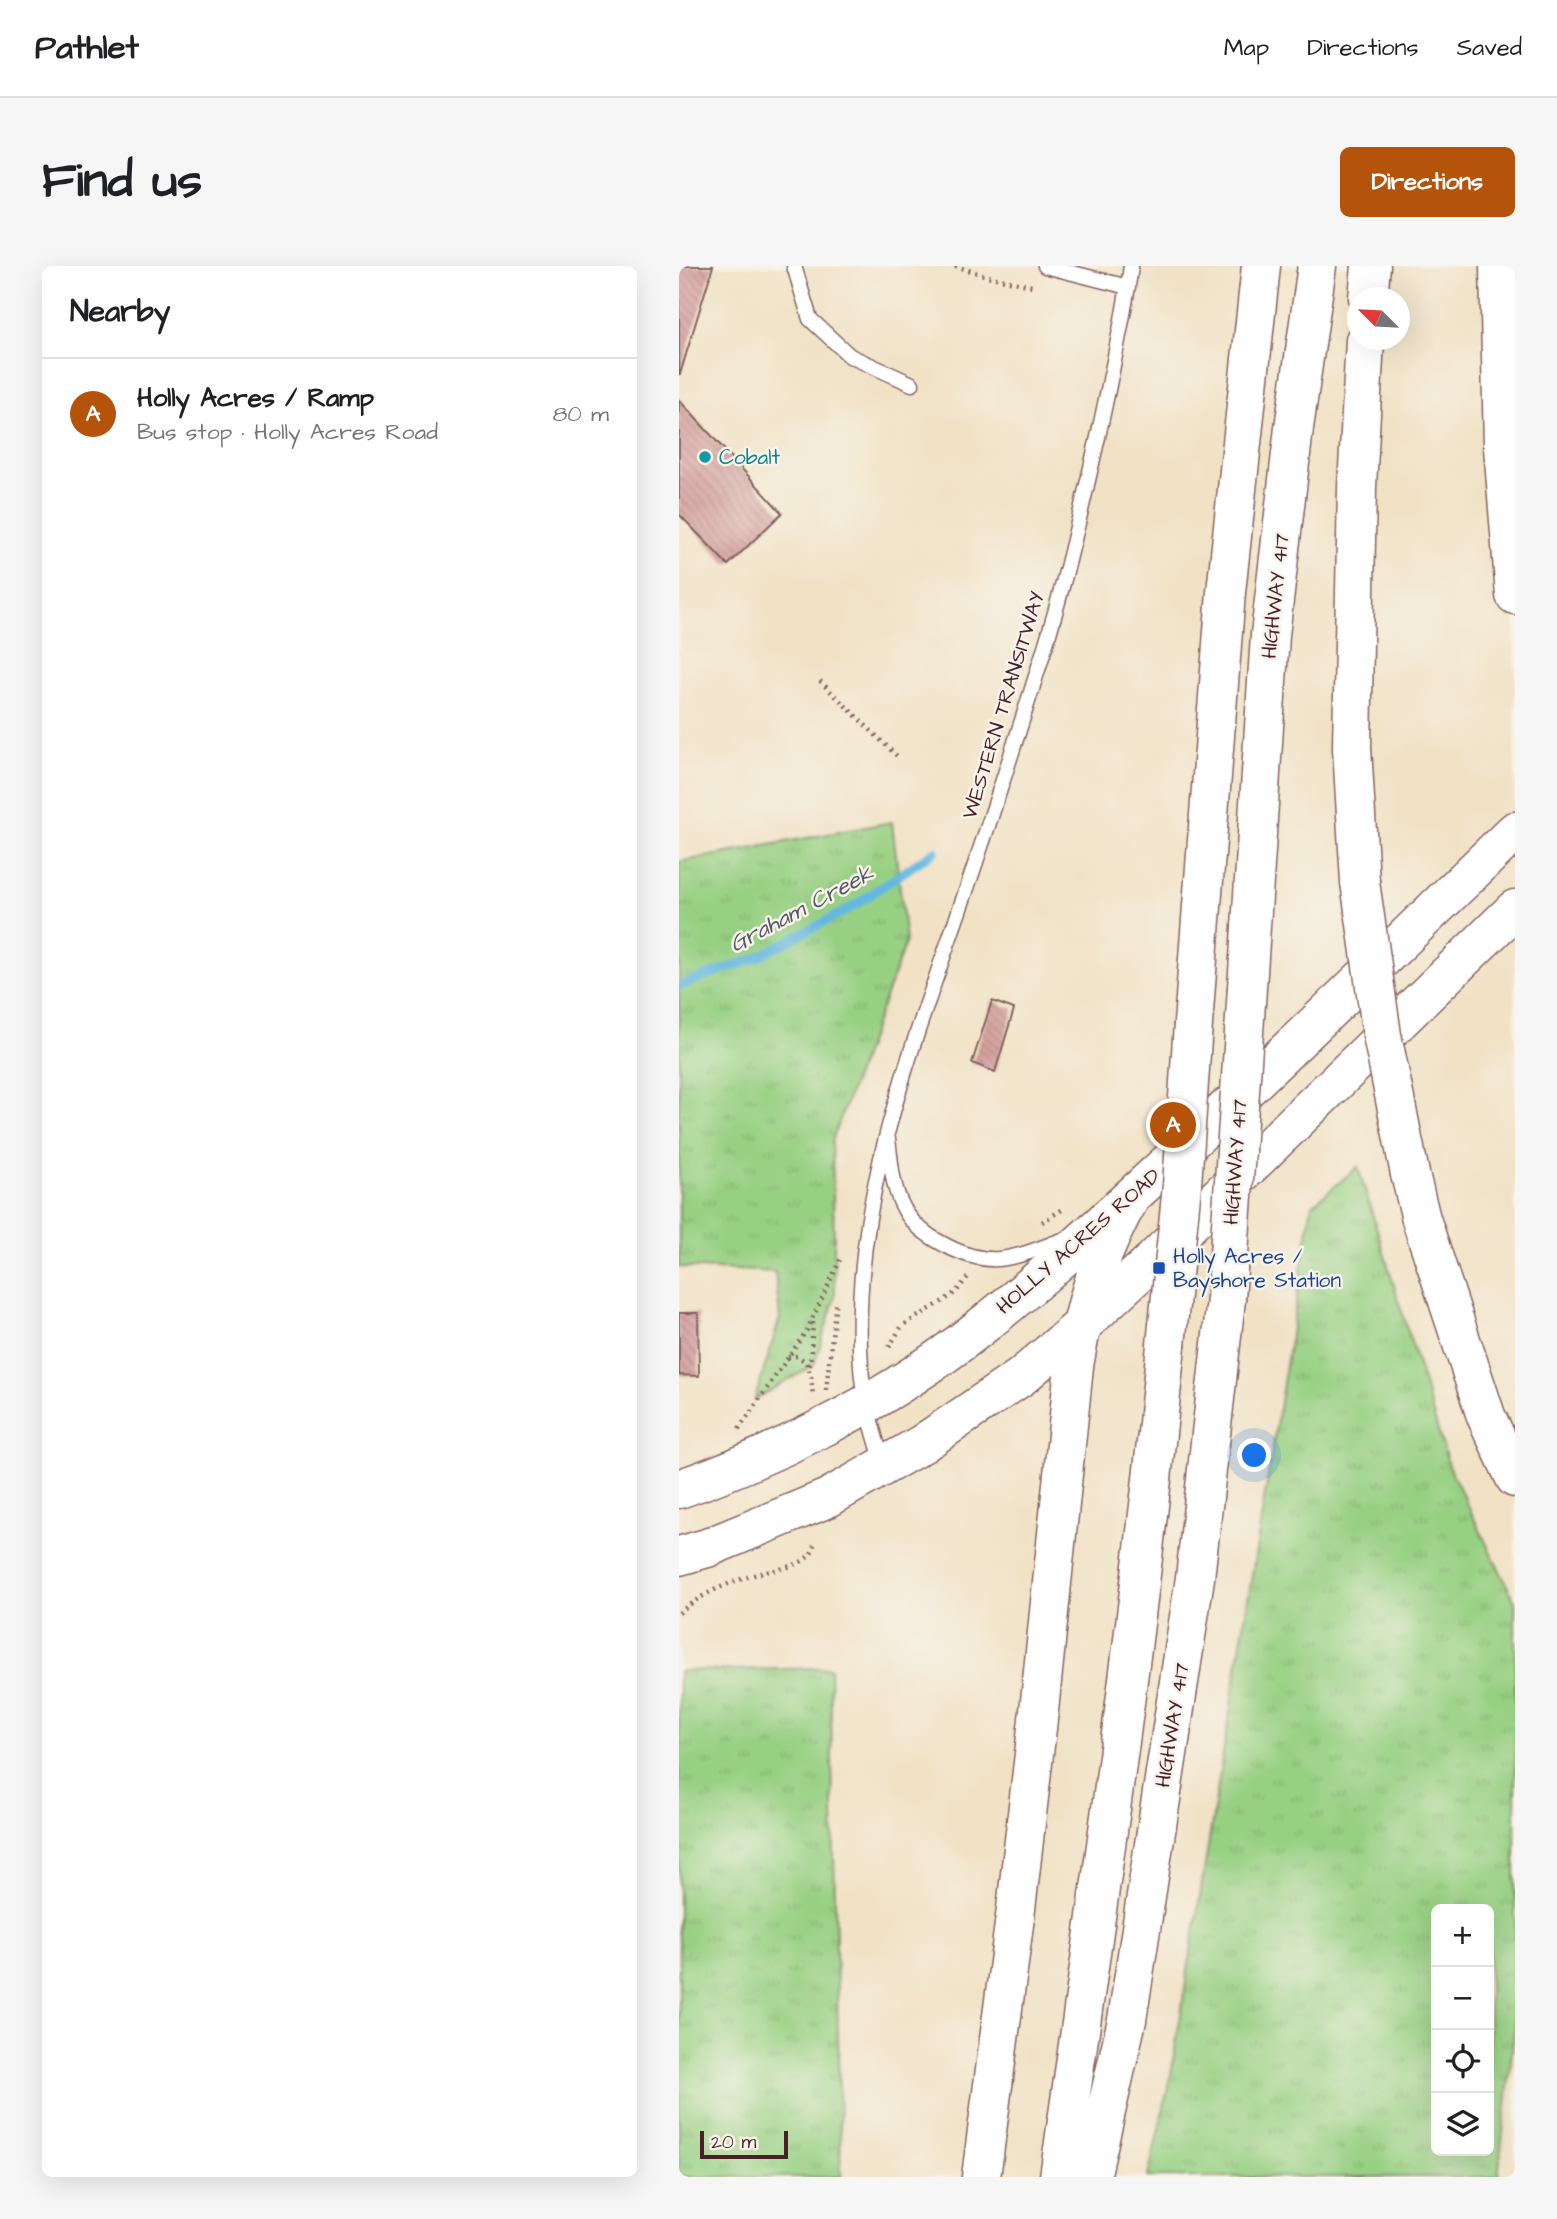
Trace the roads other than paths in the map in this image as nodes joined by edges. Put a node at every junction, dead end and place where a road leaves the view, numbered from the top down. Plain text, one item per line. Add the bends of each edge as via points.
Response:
1 (794, 266) edge
2 (1045, 266) edge
3 (1131, 266) edge
4 (1261, 266) edge
5 (1317, 266) edge
6 (1371, 266) edge
7 (1499, 266) edge
8 (1128, 286) junction
9 (1369, 287) edge
10 (1364, 350) edge
11 (912, 384) dead end
12 (1515, 595) edge
13 (1515, 831) edge
14 (1515, 909) edge
15 (887, 1128) junction
16 (1131, 1197) junction
17 (1102, 1224) junction
18 (1080, 1327) junction
19 (867, 1404) junction
20 (884, 1467) junction
21 (1515, 1478) edge
22 (679, 1489) edge
23 (679, 1556) edge
24 (981, 2177) edge
25 (1059, 2177) edge
26 (1091, 2177) edge

1 - 11 lane via 810,319 850,356
2 - 8 lane
3 - 8 lane, WESTERN TRANSITWAY
4 - 25 main road, bridge via 1226,592 1182,1185 1151,1496 1112,1811
5 - 26 main road, HIGHWAY 417, bridge via 1269,635 1226,1299 1195,1578 1127,2020
6 - 9 main road
7 - 12 main road via 1503,447
8 - 15 lane, WESTERN TRANSITWAY via 1088,482 1042,657
10 - 21 main road, bridge via 1353,720 1360,882 1382,1035 1409,1174 1486,1416
13 - 16 main road, HOLLY ACRES ROAD
14 - 18 main road
15 - 17 lane, WESTERN TRANSITWAY via 903,1208 936,1240 997,1259 1032,1252
15 - 19 lane, WESTERN TRANSITWAY via 863,1269 861,1366
16 - 17 main road, HOLLY ACRES ROAD
16 - 18 main road via 1098,1264
17 - 19 main road, HOLLY ACRES ROAD via 959,1343
18 - 20 main road via 1021,1377
18 - 24 main road via 1019,1883
19 - 20 lane, WESTERN TRANSITWAY
19 - 22 main road, HOLLY ACRES ROAD via 732,1470
20 - 23 main road via 815,1504

